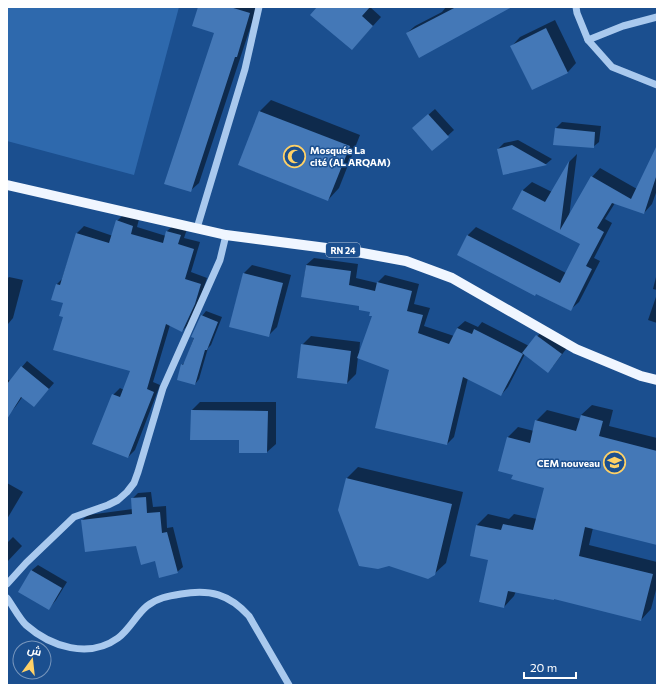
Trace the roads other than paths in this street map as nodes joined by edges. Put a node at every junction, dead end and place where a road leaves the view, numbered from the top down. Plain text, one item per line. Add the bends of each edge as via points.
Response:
1 (259, 7) edge
2 (576, 7) edge
3 (657, 17) edge
4 (588, 40) junction
5 (657, 85) edge
6 (7, 185) edge
7 (197, 228) junction
8 (226, 235) junction
9 (657, 380) edge
10 (7, 584) edge
11 (7, 598) edge
12 (288, 685) edge

1 - 7 street via 245,69
2 - 4 street
3 - 4 street via 623,26
4 - 5 street via 612,67
6 - 7 main road, RN 24
7 - 8 main road, RN 24
8 - 9 main road, RN 24 via 406,261 452,278 576,349
8 - 10 street via 220,260 163,388 134,483 118,500 74,517
11 - 12 street via 25,624 39,636 61,646 89,649 118,638 146,607 156,600 193,592 219,594 241,607 249,616

